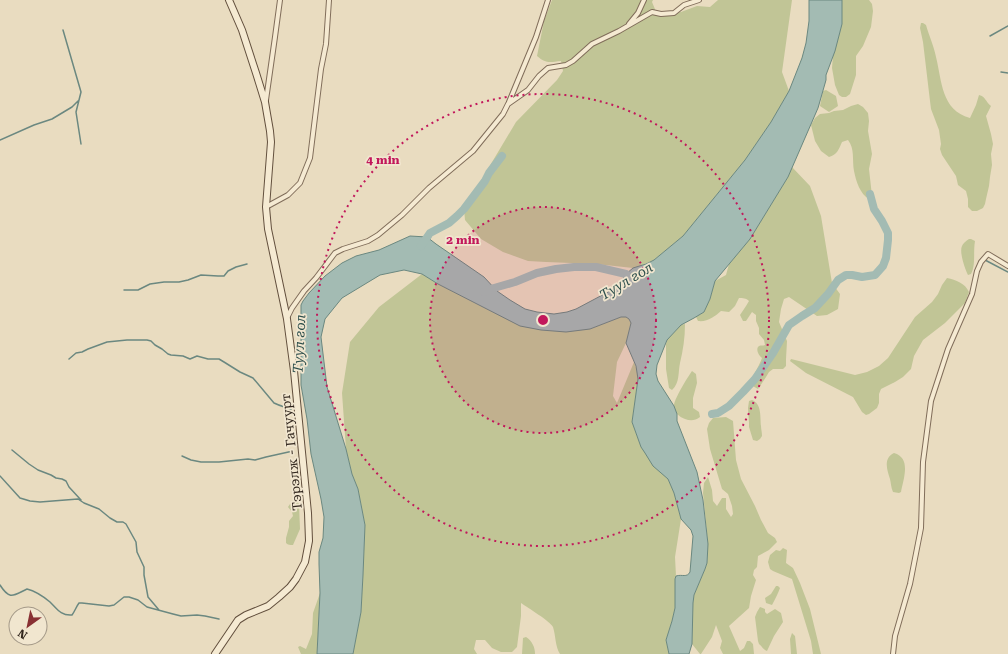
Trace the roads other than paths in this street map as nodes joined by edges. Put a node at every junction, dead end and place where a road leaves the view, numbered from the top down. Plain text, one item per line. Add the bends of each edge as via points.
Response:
1 (229, 0) edge
2 (280, 0) edge
3 (329, 0) edge
4 (548, 0) edge
5 (644, 0) edge
6 (698, 0) edge
7 (628, 26) junction
8 (265, 102) junction
9 (508, 104) junction
10 (266, 207) junction
11 (1008, 266) edge
12 (287, 319) junction
13 (215, 654) edge
14 (893, 654) edge

1 - 8 main road, Тэрэлж - Гачуурт via 242,30
2 - 8 street
3 - 10 street via 326,44 310,158 300,183 288,195
4 - 9 street via 536,37
5 - 7 street
6 - 7 street via 684,5 674,13 652,12
7 - 9 street via 592,44 566,65 548,68 528,90
8 - 10 main road, Тэрэлж - Гачуурт via 271,142
9 - 12 street via 473,151 402,215 368,241 334,253 304,291
10 - 12 main road, Тэрэлж - Гачуурт via 268,229
11 - 14 street via 988,254 980,262 972,294 948,349 931,401 923,462 921,528
12 - 13 main road, Тэрэлж - Гачуурт via 308,513 308,552 302,568 290,586 268,606 238,620

